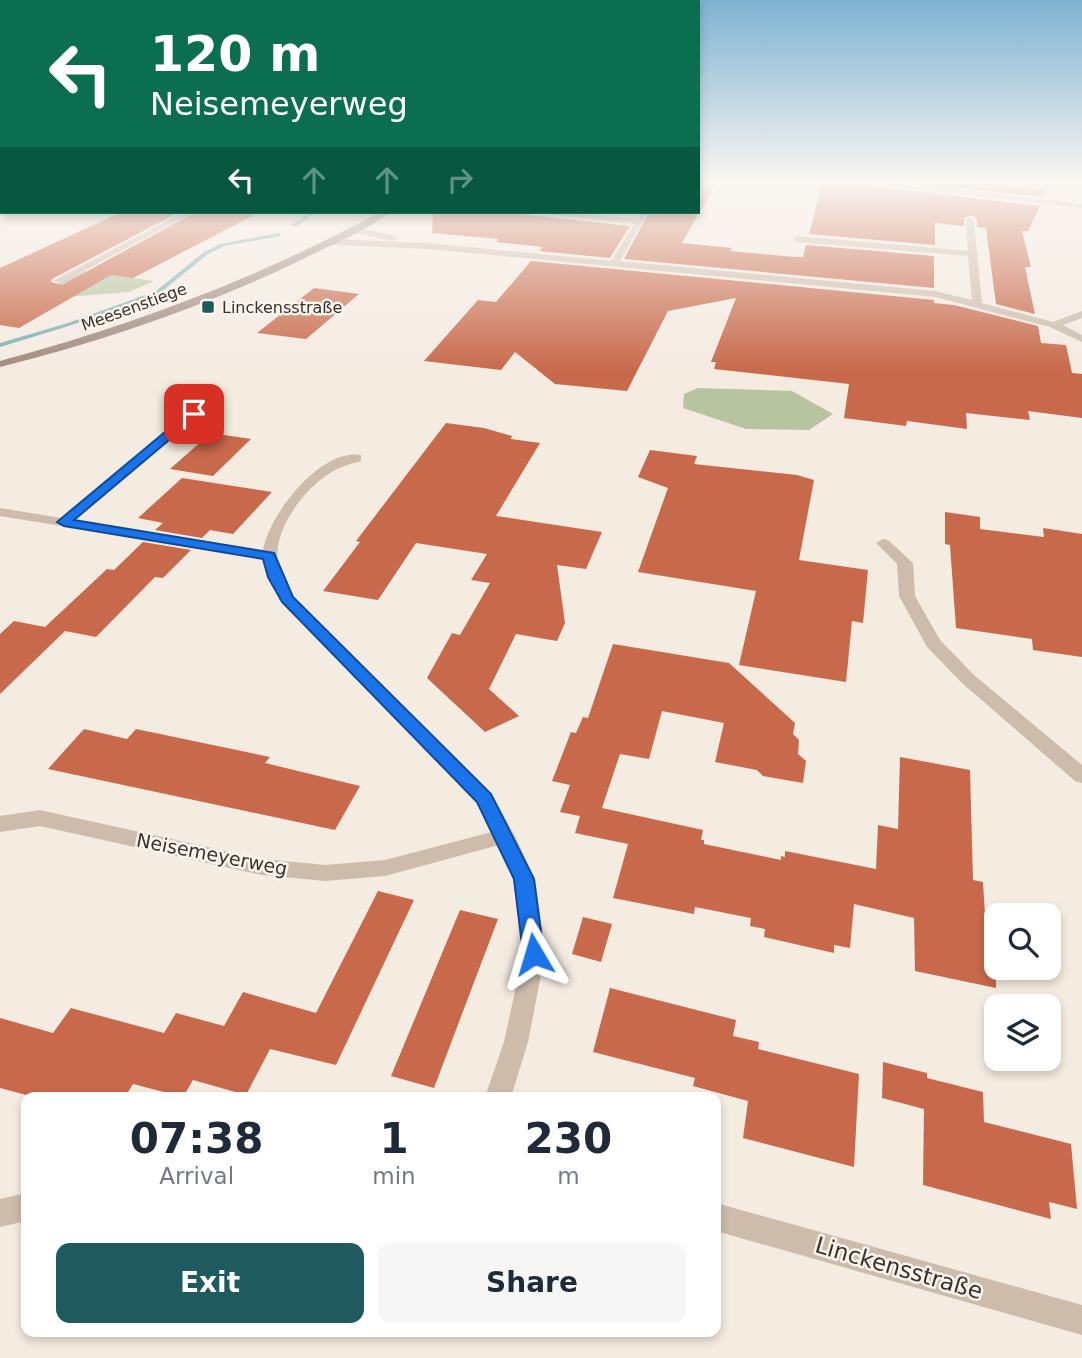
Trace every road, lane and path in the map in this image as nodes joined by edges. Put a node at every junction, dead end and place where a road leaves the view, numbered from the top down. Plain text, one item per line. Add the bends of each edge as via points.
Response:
1 (128, 244) edge
2 (326, 244) edge
3 (389, 244) edge
4 (421, 244) edge
5 (626, 244) edge
6 (860, 244) edge
7 (972, 244) edge
8 (428, 246) junction
9 (973, 254) junction
10 (614, 263) junction
11 (58, 281) dead end
12 (977, 303) junction
13 (1082, 314) edge
14 (1054, 325) junction
15 (1082, 338) edge
16 (0, 364) edge
17 (213, 398) dead end
18 (356, 458) dead end
19 (0, 512) edge
20 (64, 522) junction
21 (883, 543) dead end
22 (270, 556) junction
23 (1082, 776) edge
24 (0, 824) edge
25 (505, 836) junction
26 (500, 1092) edge
27 (21, 1208) edge
28 (0, 1213) edge
29 (721, 1218) edge
30 (1082, 1320) edge

1 - 11 street
2 - 16 street, Meesenstiege via 160,316
3 - 8 street
4 - 8 street
5 - 10 street
6 - 9 street
7 - 9 street
8 - 10 street
9 - 12 street
10 - 12 street via 935,294
12 - 14 street
13 - 14 street
14 - 15 street
17 - 20 street
18 - 22 street via 323,471 302,493 281,521
19 - 20 street
20 - 22 street
21 - 23 street via 905,563 907,596 933,643 968,679
22 - 25 street via 287,599 484,799
24 - 25 street, Neisemeyerweg via 40,818 262,867 324,873 385,868
25 - 26 street via 524,879 534,954 516,1042
27 - 28 street
29 - 30 street, Linckensstraße

